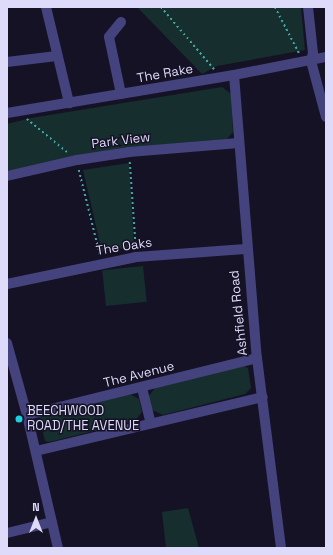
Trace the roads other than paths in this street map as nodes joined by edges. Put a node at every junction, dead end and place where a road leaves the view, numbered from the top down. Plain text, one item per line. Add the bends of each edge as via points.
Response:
1 (46, 7) edge
2 (308, 7) edge
3 (121, 22) dead end
4 (57, 56) junction
5 (312, 57) junction
6 (326, 57) edge
7 (7, 62) edge
8 (234, 75) junction
9 (122, 94) junction
10 (69, 103) junction
11 (11, 111) edge
12 (326, 117) edge
13 (239, 143) junction
14 (7, 176) edge
15 (246, 249) junction
16 (7, 284) edge
17 (7, 344) edge
18 (257, 358) junction
19 (142, 388) junction
20 (263, 397) junction
21 (27, 415) junction
22 (151, 423) junction
23 (36, 451) junction
24 (52, 522) junction
25 (7, 533) edge
26 (58, 548) edge
27 (281, 548) edge

1 - 4 street
2 - 5 street
3 - 9 street via 110,37
4 - 7 street
4 - 10 street
5 - 6 street, The Rake
5 - 8 street, The Rake
5 - 12 street
8 - 9 street, The Rake
8 - 13 street, Ashfield Road
9 - 10 street, The Rake
10 - 11 street, The Rake
13 - 14 street, Park View via 129,152 77,160
13 - 15 street, Ashfield Road
15 - 16 street, The Oaks via 136,257
15 - 18 street, Ashfield Road
17 - 21 street
18 - 19 street, The Avenue
18 - 20 street, Ashfield Road
19 - 21 street, The Avenue
19 - 22 street
20 - 22 street
20 - 27 street, Ashfield Road
21 - 23 street
22 - 23 street
23 - 24 street
24 - 25 street
24 - 26 street

